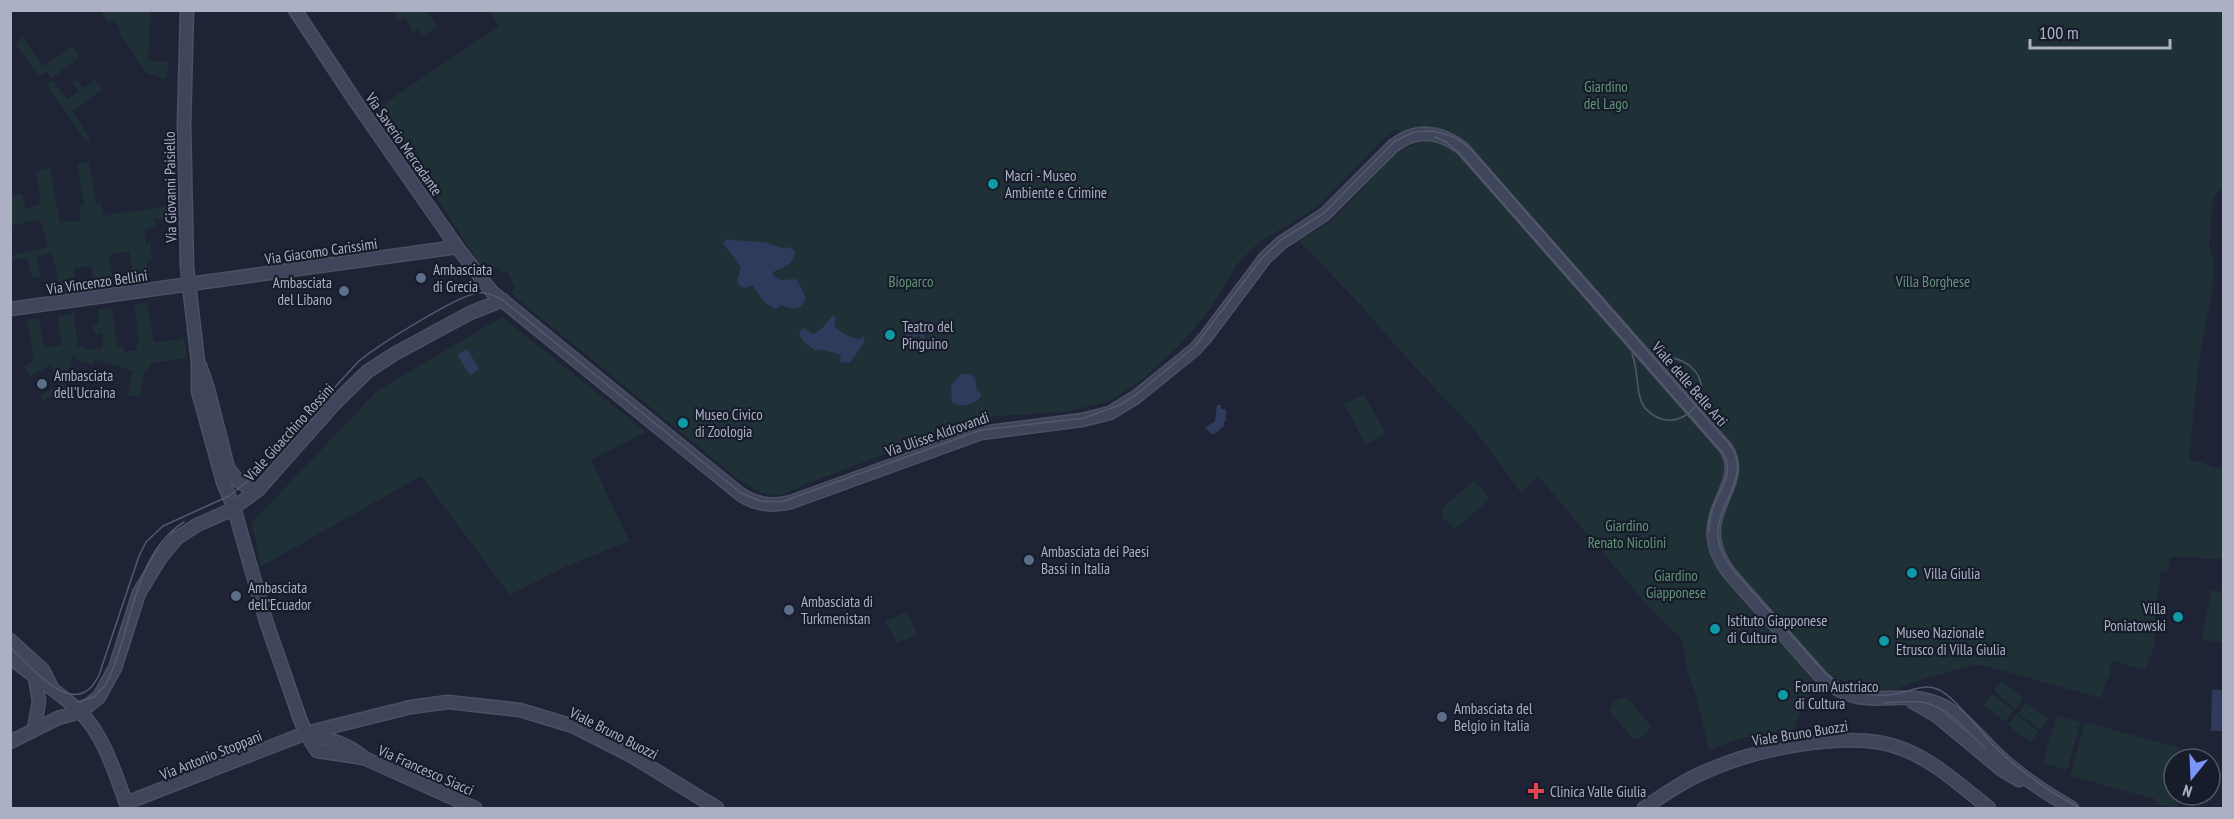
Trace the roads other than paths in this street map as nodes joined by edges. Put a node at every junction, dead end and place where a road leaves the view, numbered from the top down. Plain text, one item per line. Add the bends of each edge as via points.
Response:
1 (187, 10) edge
2 (296, 10) edge
3 (1430, 134) joint
4 (457, 247) junction
5 (188, 284) junction
6 (492, 292) joint
7 (503, 300) junction
8 (10, 309) edge
9 (198, 362) junction
10 (255, 492) junction
11 (234, 508) junction
12 (10, 640) edge
13 (10, 657) edge
14 (35, 677) junction
15 (51, 687) junction
16 (1907, 699) junction
17 (80, 712) junction
18 (30, 733) junction
19 (306, 733) junction
20 (10, 742) edge
21 (2042, 790) junction
22 (127, 806) edge
23 (475, 808) edge
24 (717, 808) edge
25 (1644, 808) edge
26 (1989, 808) edge
27 (2072, 808) edge

1 - 5 street, Via Giovanni Paisiello via 184,124
2 - 4 street, Via Saverio Mercadante
3 - 7 street, Via Ulisse Aldrovandi via 1397,142 1325,214 1278,245 1198,345 1120,408 1082,420 981,432 780,505 760,504 740,494
3 - 16 street, Viale delle Belle Arti via 1445,137 1462,148 1725,447 1733,470 1714,523 1713,537 1718,555 1735,580 1822,678 1836,688 1863,699
4 - 5 street, Via Giacomo Carissimi
4 - 6 street, Via Saverio Mercadante
5 - 8 street, Via Vincenzo Bellini
5 - 9 street, Via Giovanni Paisiello
6 - 7 street, Via Ulisse Aldrovandi
7 - 10 street, Viale Gioacchino Rossini via 470,313 368,371
9 - 10 street, Via Giovanni Paisiello via 228,468 238,481
9 - 11 street, Via Giovanni Paisiello via 198,391
10 - 11 street, Viale Gioacchino Rossini
11 - 17 street, Viale Gioacchino Rossini via 186,531 166,549 139,593 107,686
11 - 19 street, Via Giovanni Paisiello via 266,621
12 - 15 street via 43,670
13 - 14 street
14 - 15 street
14 - 18 street via 39,701
15 - 17 street
16 - 21 street via 1937,716 2006,773
16 - 21 street, Viale delle Belle Arti via 1936,702 1956,715
17 - 18 street
17 - 22 street via 95,732
18 - 20 street
19 - 22 street, Via Antonio Stoppani
19 - 23 street, Via Francesco Siacci via 317,751 364,759
19 - 24 street, Viale Bruno Buozzi via 427,704 497,706 573,726
21 - 27 street
25 - 26 street, Viale Bruno Buozzi via 1688,780 1740,758 1847,740 1885,743 1915,754

